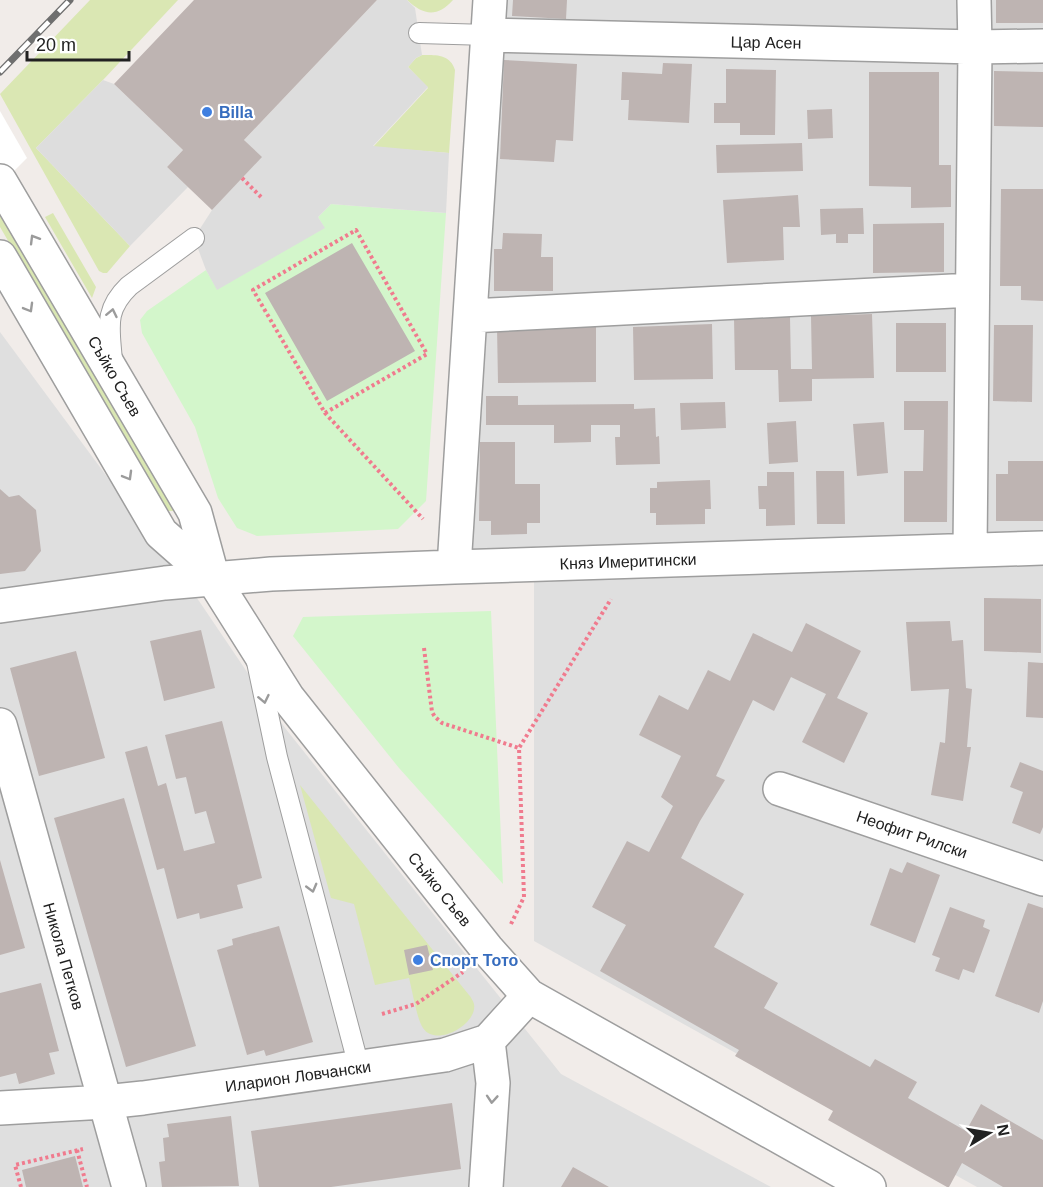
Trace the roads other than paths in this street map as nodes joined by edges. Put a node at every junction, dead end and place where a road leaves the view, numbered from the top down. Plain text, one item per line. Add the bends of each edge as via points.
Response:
1 (490, 0) edge
2 (974, 0) edge
3 (419, 33) dead end
4 (488, 35) junction
5 (1043, 46) edge
6 (975, 47) junction
7 (1, 182) edge
8 (194, 238) dead end
9 (0, 257) edge
10 (972, 290) junction
11 (470, 316) junction
12 (112, 371) junction
13 (1043, 548) edge
14 (970, 550) junction
15 (454, 567) junction
16 (213, 579) junction
17 (0, 606) edge
18 (252, 642) junction
19 (0, 725) edge
20 (780, 789) dead end
21 (1043, 879) edge
22 (529, 996) junction
23 (488, 1041) junction
24 (359, 1067) junction
25 (105, 1102) junction
26 (0, 1108) edge
27 (129, 1187) edge
28 (486, 1187) edge
29 (868, 1187) edge

1 - 4 street
2 - 6 street
3 - 4 lane
4 - 6 street, Цар Асен
4 - 11 street
5 - 6 street, Цар Асен
6 - 10 street
12 -> 7 street, Съйко Съев
12 -> 8 lane via 110,313 119,295
9 -> 16 street, Съйко Съев via 161,534
10 - 11 street
10 - 14 street
11 - 15 street
12 - 16 street, Съйко Съев via 195,513
13 - 14 street, Княз Имеритински
14 - 15 street, Княз Имеритински
15 - 16 street, Княз Имеритински
16 - 17 street, Княз Имеритински
16 - 18 street, Съйко Съев
18 - 22 street, Съйко Съев via 288,699
18 -> 24 lane via 277,757
19 - 25 street, Никола Петков
20 - 21 street, Неофит Рилски
22 - 23 street
22 - 29 street, Съйко Съев
23 - 24 street, Иларион Ловчански via 445,1055
23 -> 28 street via 493,1083
24 - 25 street, Иларион Ловчански
25 - 26 street, Иларион Ловчански
25 - 27 street, Никола Петков

